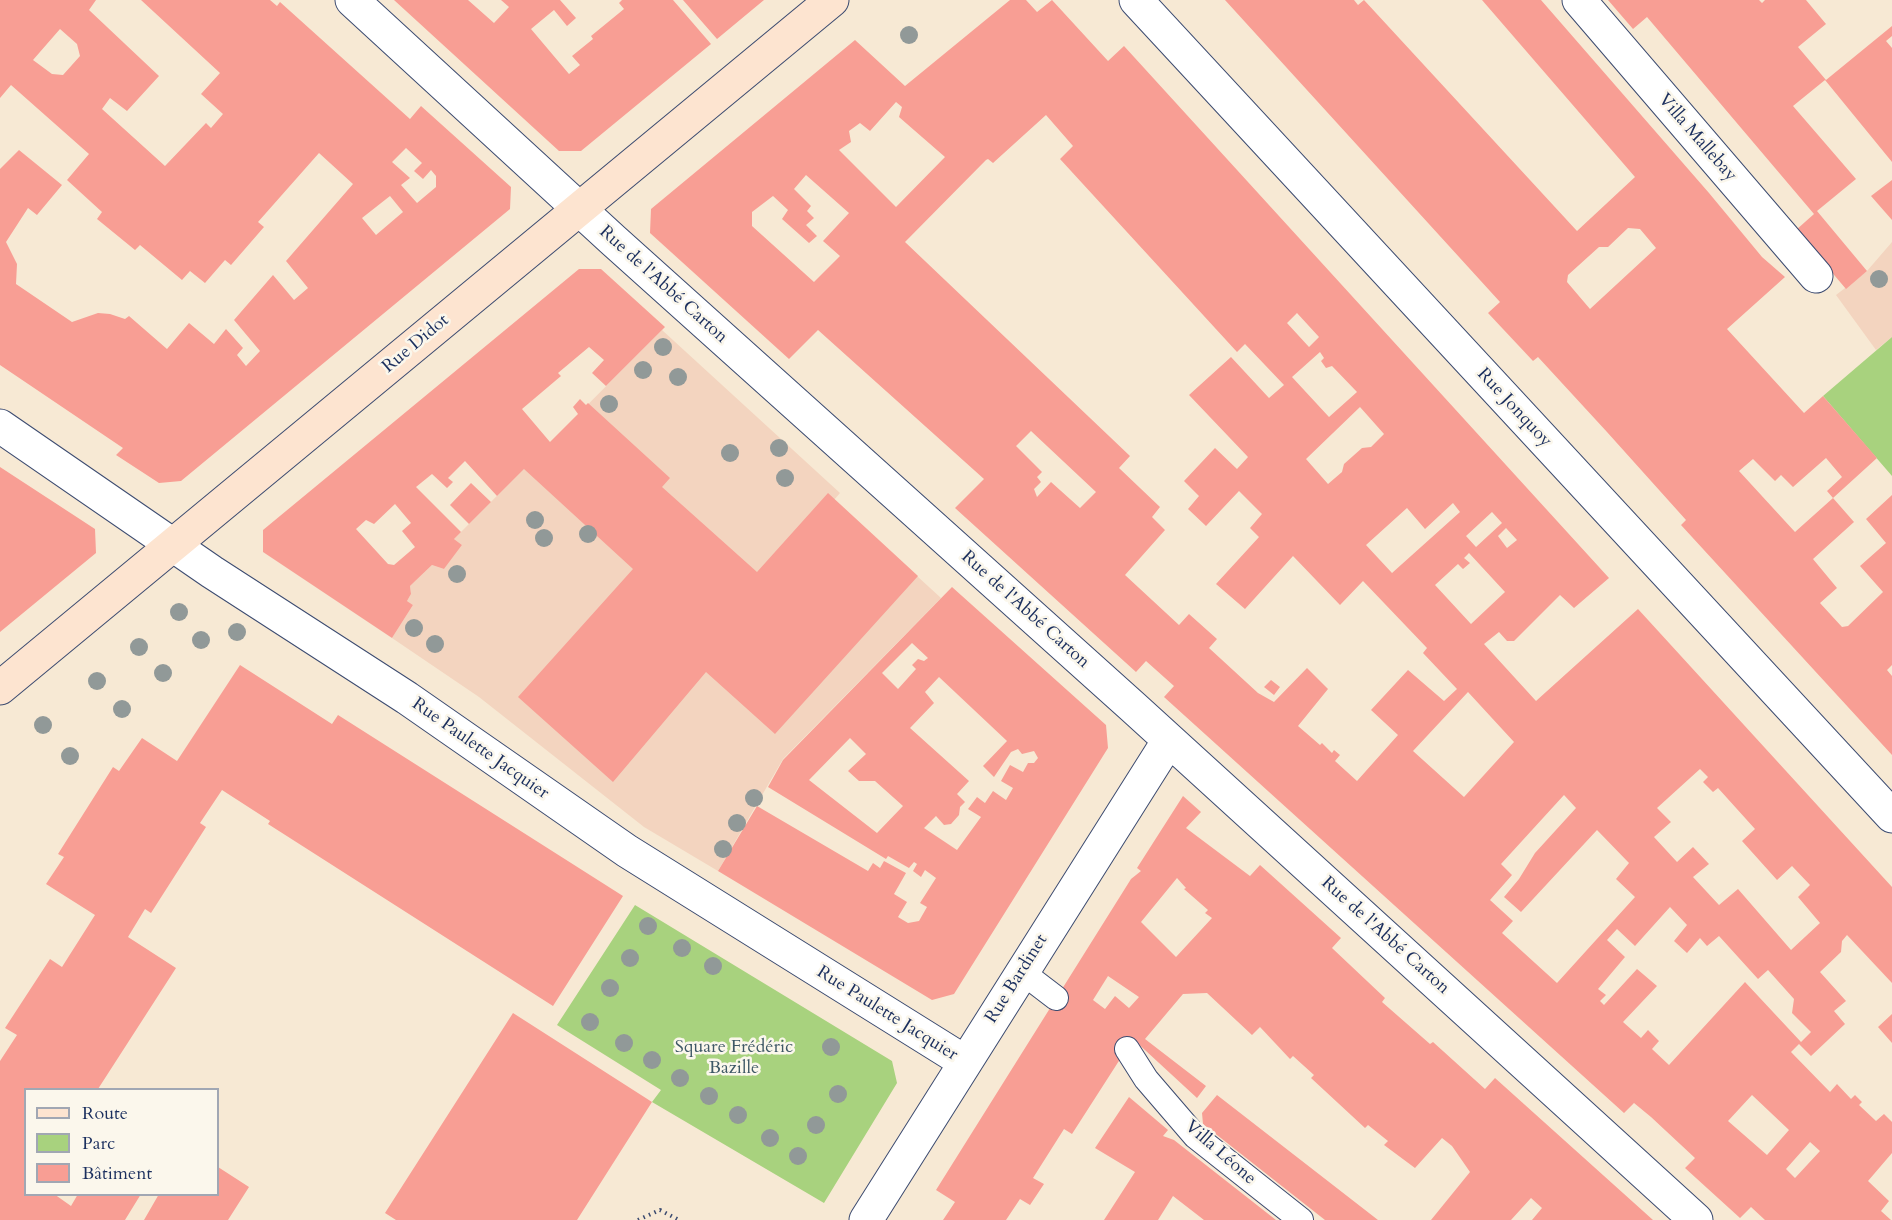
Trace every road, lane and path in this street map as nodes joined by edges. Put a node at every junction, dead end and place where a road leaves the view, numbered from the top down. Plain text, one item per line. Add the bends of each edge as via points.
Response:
1 (352, 0) edge
2 (832, 0) edge
3 (1136, 0) edge
4 (1579, 0) edge
5 (579, 209) junction
6 (1816, 276) dead end
7 (0, 426) edge
8 (174, 545) junction
9 (0, 688) edge
10 (1169, 740) junction
11 (1892, 816) edge
12 (1022, 972) junction
13 (1056, 998) dead end
14 (1127, 1048) dead end
15 (965, 1062) junction
16 (638, 1220) edge
17 (679, 1220) edge
18 (866, 1220) edge
19 (1301, 1220) edge
20 (1696, 1220) edge

1 - 5 street, Rue de l'Abbé Carton
2 - 5 street, Rue Didot
3 - 11 street, Rue Jonquoy
4 - 6 street, Villa Mallebay
5 - 8 street, Rue Didot
5 - 10 street, Rue de l'Abbé Carton
7 - 8 street, Rue Paulette Jacquier
8 - 9 street, Rue Didot
8 - 15 street, Rue Paulette Jacquier via 407,698 627,852
10 - 12 street, Rue Bardinet
10 - 20 street, Rue de l'Abbé Carton
12 - 13 lane
12 - 15 street, Rue Bardinet
14 - 19 lane, Villa Léone via 1146,1079 1195,1136
15 - 18 street, Rue Bardinet
16 - 17 path via 660,1210

